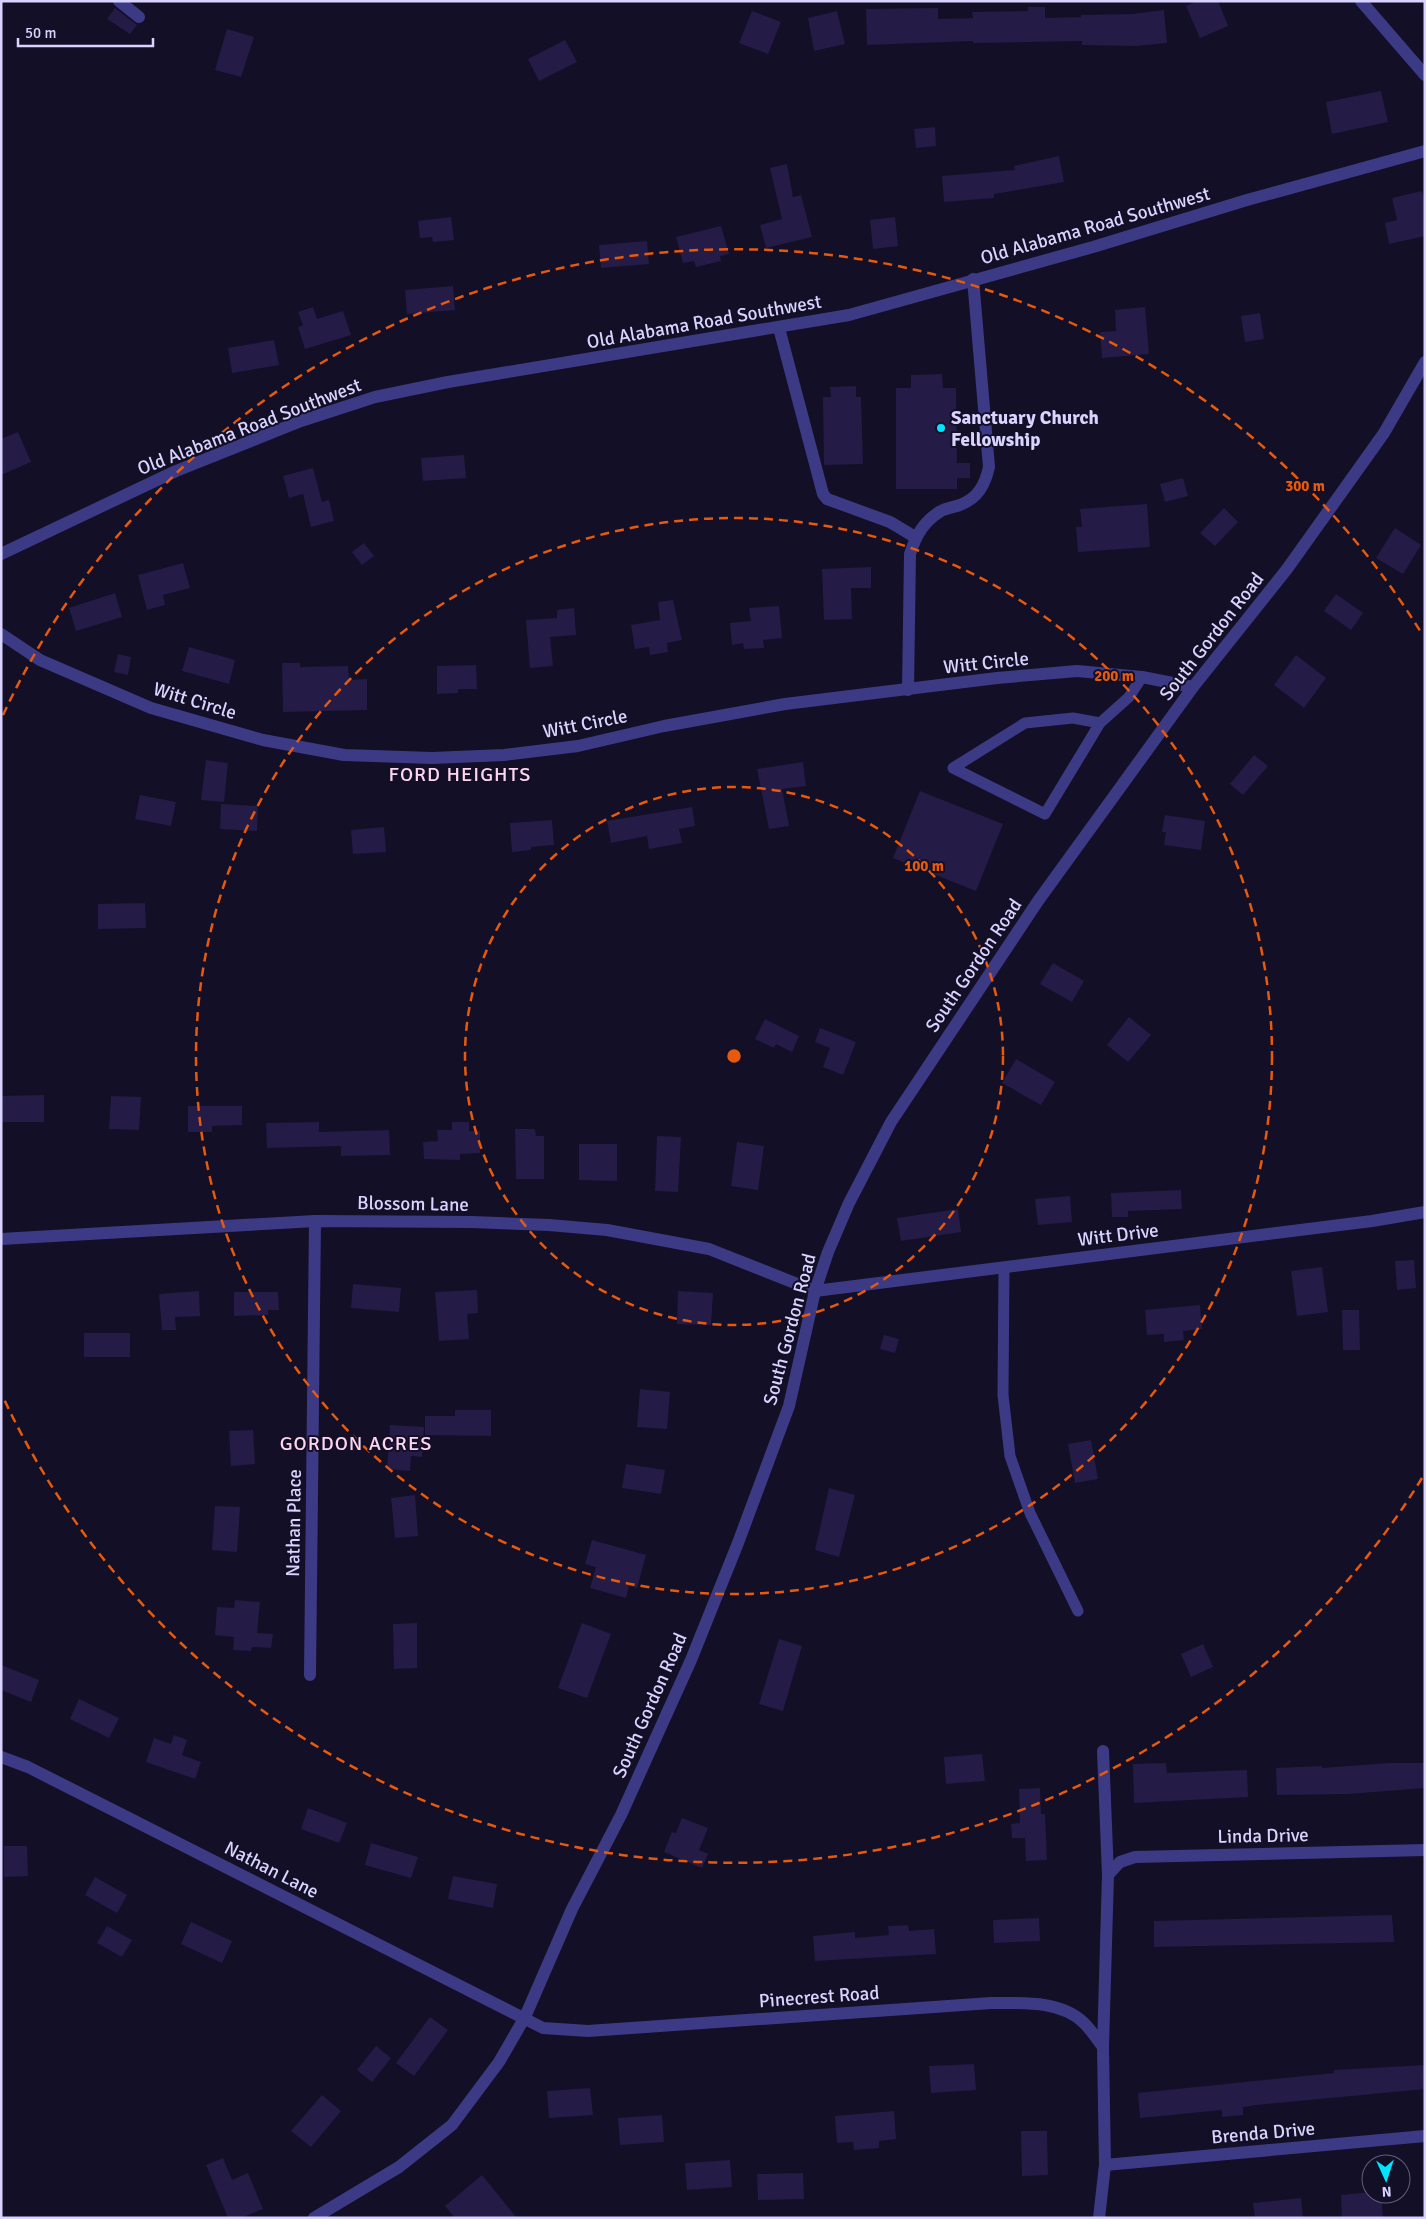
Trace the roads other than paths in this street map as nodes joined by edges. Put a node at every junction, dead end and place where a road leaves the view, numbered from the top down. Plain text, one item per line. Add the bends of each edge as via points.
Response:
1 (119, 1) edge
2 (1361, 1) edge
3 (139, 17) dead end
4 (1425, 75) edge
5 (1425, 151) edge
6 (973, 279) junction
7 (779, 328) junction
8 (1425, 362) edge
9 (915, 537) junction
10 (1, 554) edge
11 (1, 634) edge
12 (1142, 677) junction
13 (1193, 687) junction
14 (908, 690) junction
15 (1100, 723) junction
16 (1425, 1212) edge
17 (315, 1221) junction
18 (1, 1239) edge
19 (1004, 1268) junction
20 (815, 1291) junction
21 (1078, 1610) dead end
22 (310, 1675) dead end
23 (1103, 1751) dead end
24 (1, 1757) edge
25 (1425, 1850) edge
26 (1108, 1875) junction
27 (525, 2017) junction
28 (1103, 2047) junction
29 (1425, 2136) edge
30 (1105, 2165) junction
31 (314, 2218) edge
32 (1099, 2218) edge

1 - 3 street
2 - 4 street
5 - 6 street, Old Alabama Road Southwest
6 - 7 street, Old Alabama Road Southwest via 849,315
6 - 9 street via 989,467 986,479 974,498 942,510 922,526
7 - 9 street via 823,494 827,499 890,522
7 - 10 street, Old Alabama Road Southwest via 375,397 301,421 176,471
8 - 13 street, South Gordon Road via 1384,433 1287,568
9 - 14 street via 910,554
11 - 14 street, Witt Circle via 40,660 151,708 263,740 344,754 432,758 514,754 578,746 785,704
12 - 13 street, Witt Circle
12 - 14 street, Witt Circle via 1077,671
12 - 15 lane via 1129,697
13 - 20 street, South Gordon Road via 1038,901 891,1122 849,1202
15 - 15 lane via 1045,814 953,768 1025,723 1073,718
16 - 19 street, Witt Drive
17 - 18 street, Blossom Lane
17 - 20 street, Blossom Lane via 472,1222 607,1230 709,1249
17 - 22 street, Nathan Place
19 - 20 street, Witt Drive
19 - 21 lane via 1003,1395 1010,1456 1030,1514
20 - 27 street, South Gordon Road via 790,1406 738,1544 691,1660 621,1815 572,1909
23 - 26 street
24 - 27 street, Nathan Lane via 28,1767
25 - 26 street, Linda Drive via 1135,1856 1120,1862
26 - 28 street
27 - 28 street, Pinecrest Road via 543,2028 588,2031 992,2003 1024,2004 1061,2009 1083,2022
27 - 31 street, South Gordon Road via 499,2062 452,2125 399,2167
28 - 30 street
29 - 30 street, Brenda Drive
30 - 32 street

